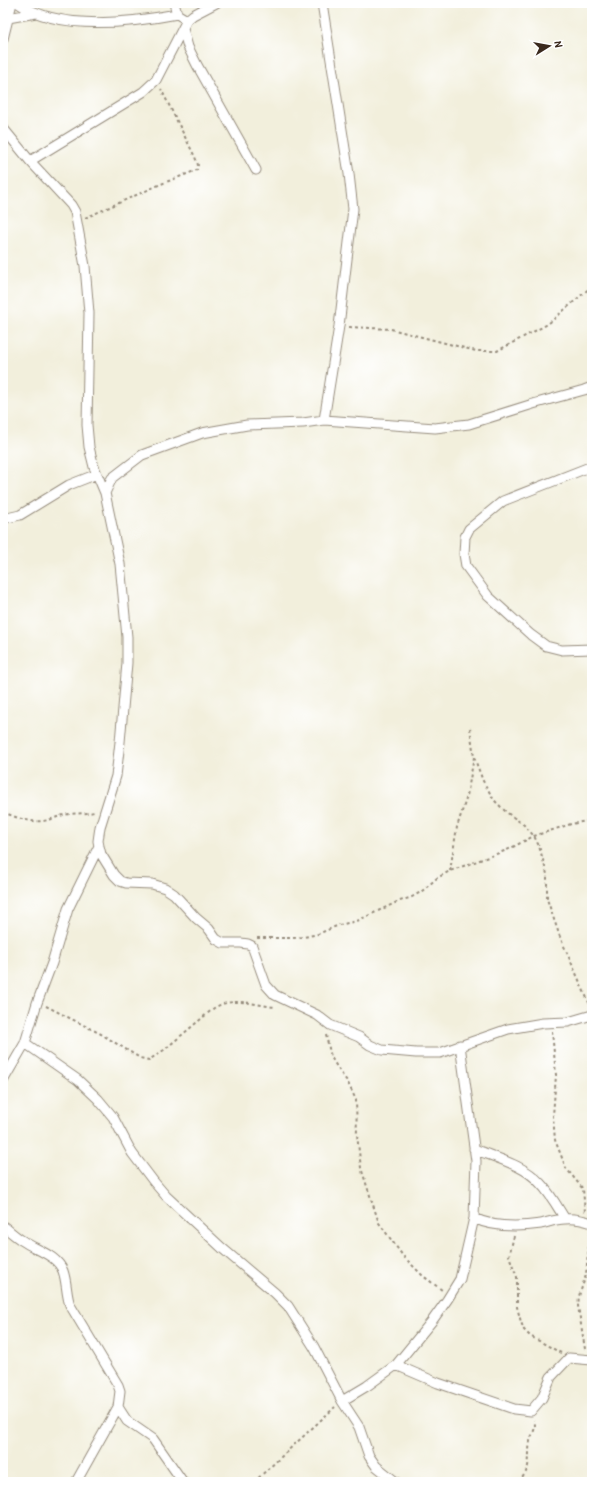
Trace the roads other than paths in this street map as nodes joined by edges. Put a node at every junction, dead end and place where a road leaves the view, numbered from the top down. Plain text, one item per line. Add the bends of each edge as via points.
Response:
1 (12, 3) edge
2 (18, 3) edge
3 (174, 3) edge
4 (216, 3) edge
5 (322, 3) edge
6 (36, 13) junction
7 (177, 14) junction
8 (8, 18) junction
9 (187, 20) junction
10 (183, 29) junction
11 (3, 39) edge
12 (3, 128) edge
13 (30, 162) junction
14 (256, 170) dead end
15 (592, 387) edge
16 (324, 420) junction
17 (592, 466) edge
18 (97, 474) junction
19 (105, 493) junction
20 (3, 519) edge
21 (592, 650) edge
22 (99, 846) junction
23 (592, 1015) edge
24 (25, 1043) junction
25 (460, 1046) junction
26 (3, 1081) edge
27 (474, 1149) junction
28 (474, 1218) junction
29 (564, 1218) junction
30 (590, 1222) edge
31 (3, 1226) edge
32 (589, 1360) edge
33 (396, 1365) junction
34 (342, 1401) junction
35 (118, 1406) junction
36 (76, 1482) edge
37 (183, 1482) edge
38 (396, 1482) edge

1 - 8 street
2 - 6 street
3 - 7 street
4 - 9 street
5 - 16 street via 353,209 339,326
6 - 7 street via 71,22 90,23 134,21
6 - 8 street
7 - 9 street
8 - 11 street
9 - 10 street
10 - 13 street via 156,80 137,96
10 - 14 street via 196,65
12 - 13 street
13 - 18 street via 75,212 85,266 89,313 87,425 89,448
15 - 16 street via 469,424 435,428
16 - 19 street via 247,425 202,433 142,455 112,478
17 - 21 street via 503,501 469,529 465,537 464,554 466,566 488,596 531,635 546,646 562,650
18 - 19 street
18 - 20 street via 69,485 20,515
19 - 22 street via 120,564 127,663 116,776 106,807
22 - 24 street via 68,908
22 - 25 street via 101,854 120,881 165,888 174,894 216,939 223,943 252,946 266,985 280,999 299,1006 330,1025 382,1050 440,1053
23 - 25 street via 568,1022 508,1029
24 - 26 street
24 - 34 street via 78,1080 98,1099 113,1117 132,1153 166,1196 288,1306 314,1347
25 - 27 street
27 - 28 street
27 - 29 street via 532,1175 551,1197
28 - 29 street via 499,1226 539,1224
28 - 33 street via 460,1279 432,1321
29 - 30 street
31 - 35 street via 61,1266 70,1305 118,1385
32 - 33 street via 569,1358 551,1377 542,1398 531,1411 514,1409 438,1383
33 - 34 street
34 - 38 street via 359,1427 369,1456 376,1466
35 - 36 street
35 - 37 street via 127,1420 152,1439

